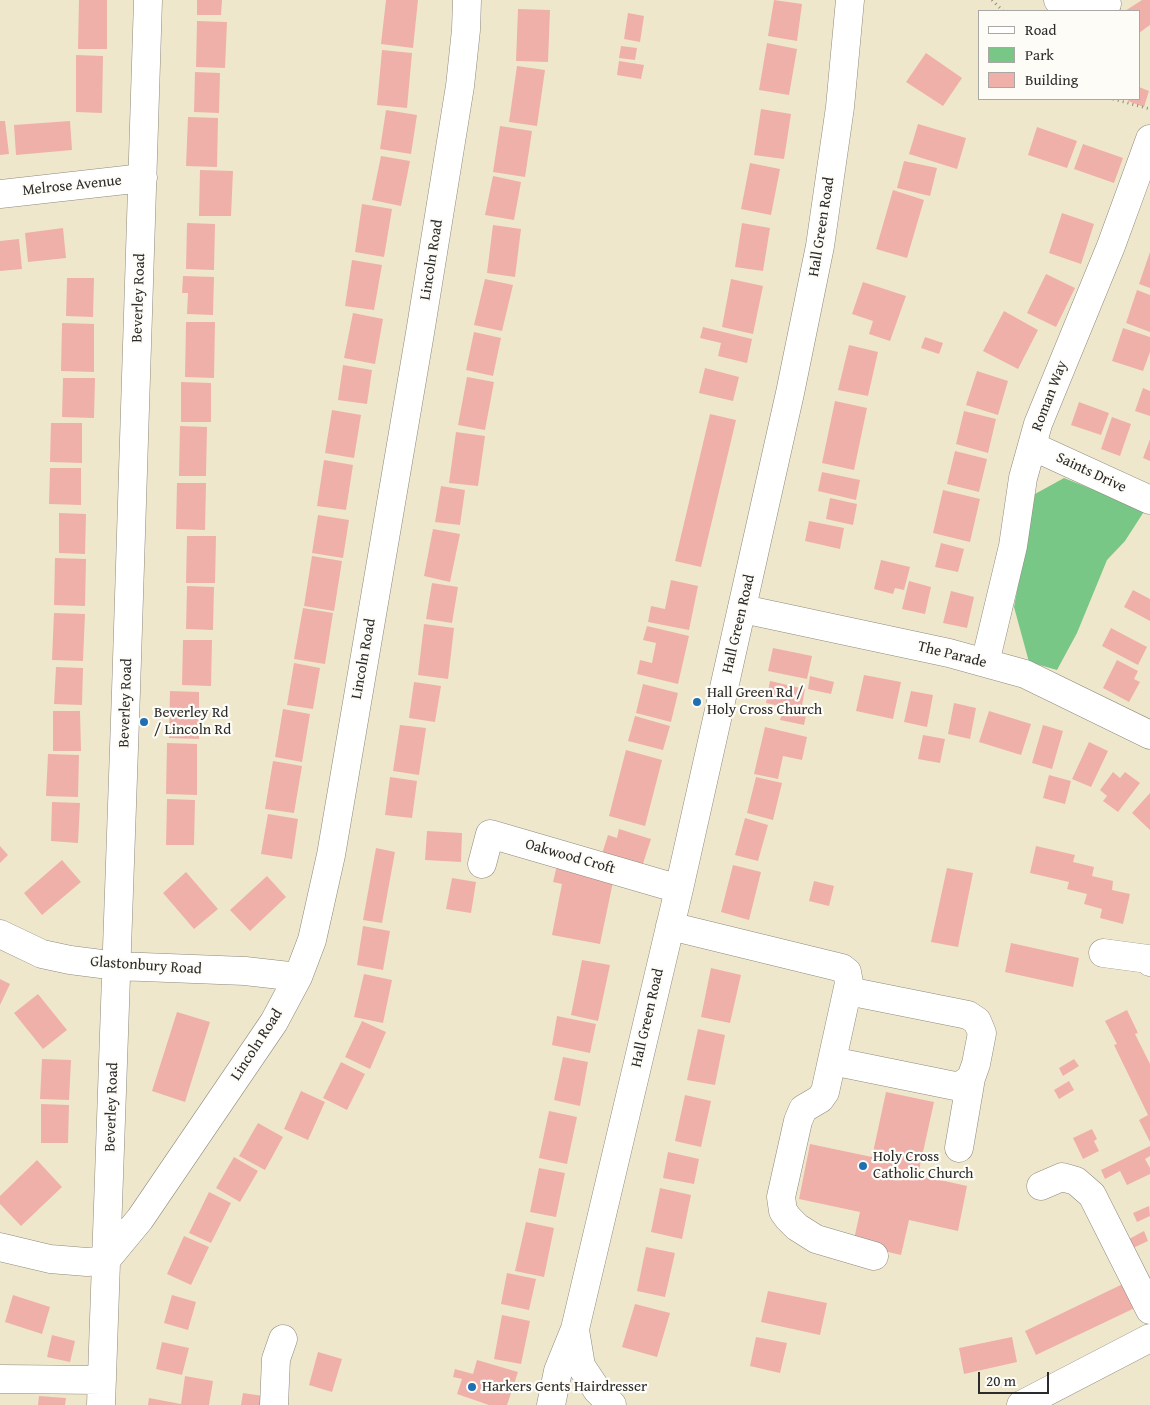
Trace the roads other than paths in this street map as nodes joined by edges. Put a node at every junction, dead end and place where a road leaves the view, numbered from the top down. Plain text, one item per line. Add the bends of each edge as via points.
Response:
1 (148, 0) edge
2 (467, 0) edge
3 (850, 0) edge
4 (1058, 0) edge
5 (1107, 4) dead end
6 (1150, 139) edge
7 (143, 178) junction
8 (0, 194) edge
9 (1032, 446) junction
10 (1150, 500) edge
11 (743, 609) junction
12 (985, 663) junction
13 (1150, 735) edge
14 (482, 864) dead end
15 (679, 889) junction
16 (670, 926) junction
17 (0, 934) edge
18 (1103, 954) dead end
19 (1150, 962) edge
20 (117, 966) junction
21 (298, 977) junction
22 (848, 991) junction
23 (832, 1061) junction
24 (971, 1078) junction
25 (959, 1148) dead end
26 (1041, 1186) dead end
27 (0, 1247) edge
28 (874, 1256) dead end
29 (106, 1260) junction
30 (1150, 1310) edge
31 (575, 1329) junction
32 (1150, 1338) edge
33 (283, 1339) dead end
34 (0, 1379) edge
35 (101, 1392) edge
36 (274, 1405) edge
37 (551, 1405) edge
38 (612, 1405) edge
39 (1021, 1405) edge

1 - 7 street, Beverley Road
2 - 21 street, Lincoln Road via 459,96 331,855 312,940
3 - 11 street, Hall Green Road via 840,107 820,246
4 - 5 street via 1068,5
6 - 9 street, Roman Way
7 - 8 street, Melrose Avenue
7 - 20 street, Beverley Road
9 - 10 street, Saints Drive
9 - 12 street, Roman Way via 1023,478 1013,546
11 - 12 street, The Parade
11 - 15 street, Hall Green Road
12 - 13 street, The Parade via 1025,674
14 - 15 street, Oakwood Croft via 490,834
15 - 16 street, Hall Green Road
16 - 22 street via 842,968 847,972
16 - 31 street, Hall Green Road
17 - 20 street, Glastonbury Road via 42,954
18 - 19 street via 1148,959
20 - 21 street, Glastonbury Road via 245,971
20 - 29 street, Beverley Road
21 - 29 street, Lincoln Road via 274,1022 140,1218
22 - 23 street
22 - 24 street via 968,1014 977,1021 982,1033
23 - 24 street via 955,1086
23 - 28 street via 825,1092 803,1109 798,1121 781,1197 783,1211 797,1227 816,1239
24 - 25 street
26 - 30 street via 1062,1178 1076,1181 1092,1195
27 - 29 street via 50,1259
29 - 35 street, Beverley Road
31 - 37 street, Hall Green Road via 558,1371
31 - 38 street, Hall Green Road via 581,1366
32 - 39 street
33 - 36 street via 276,1359
34 - 35 street

